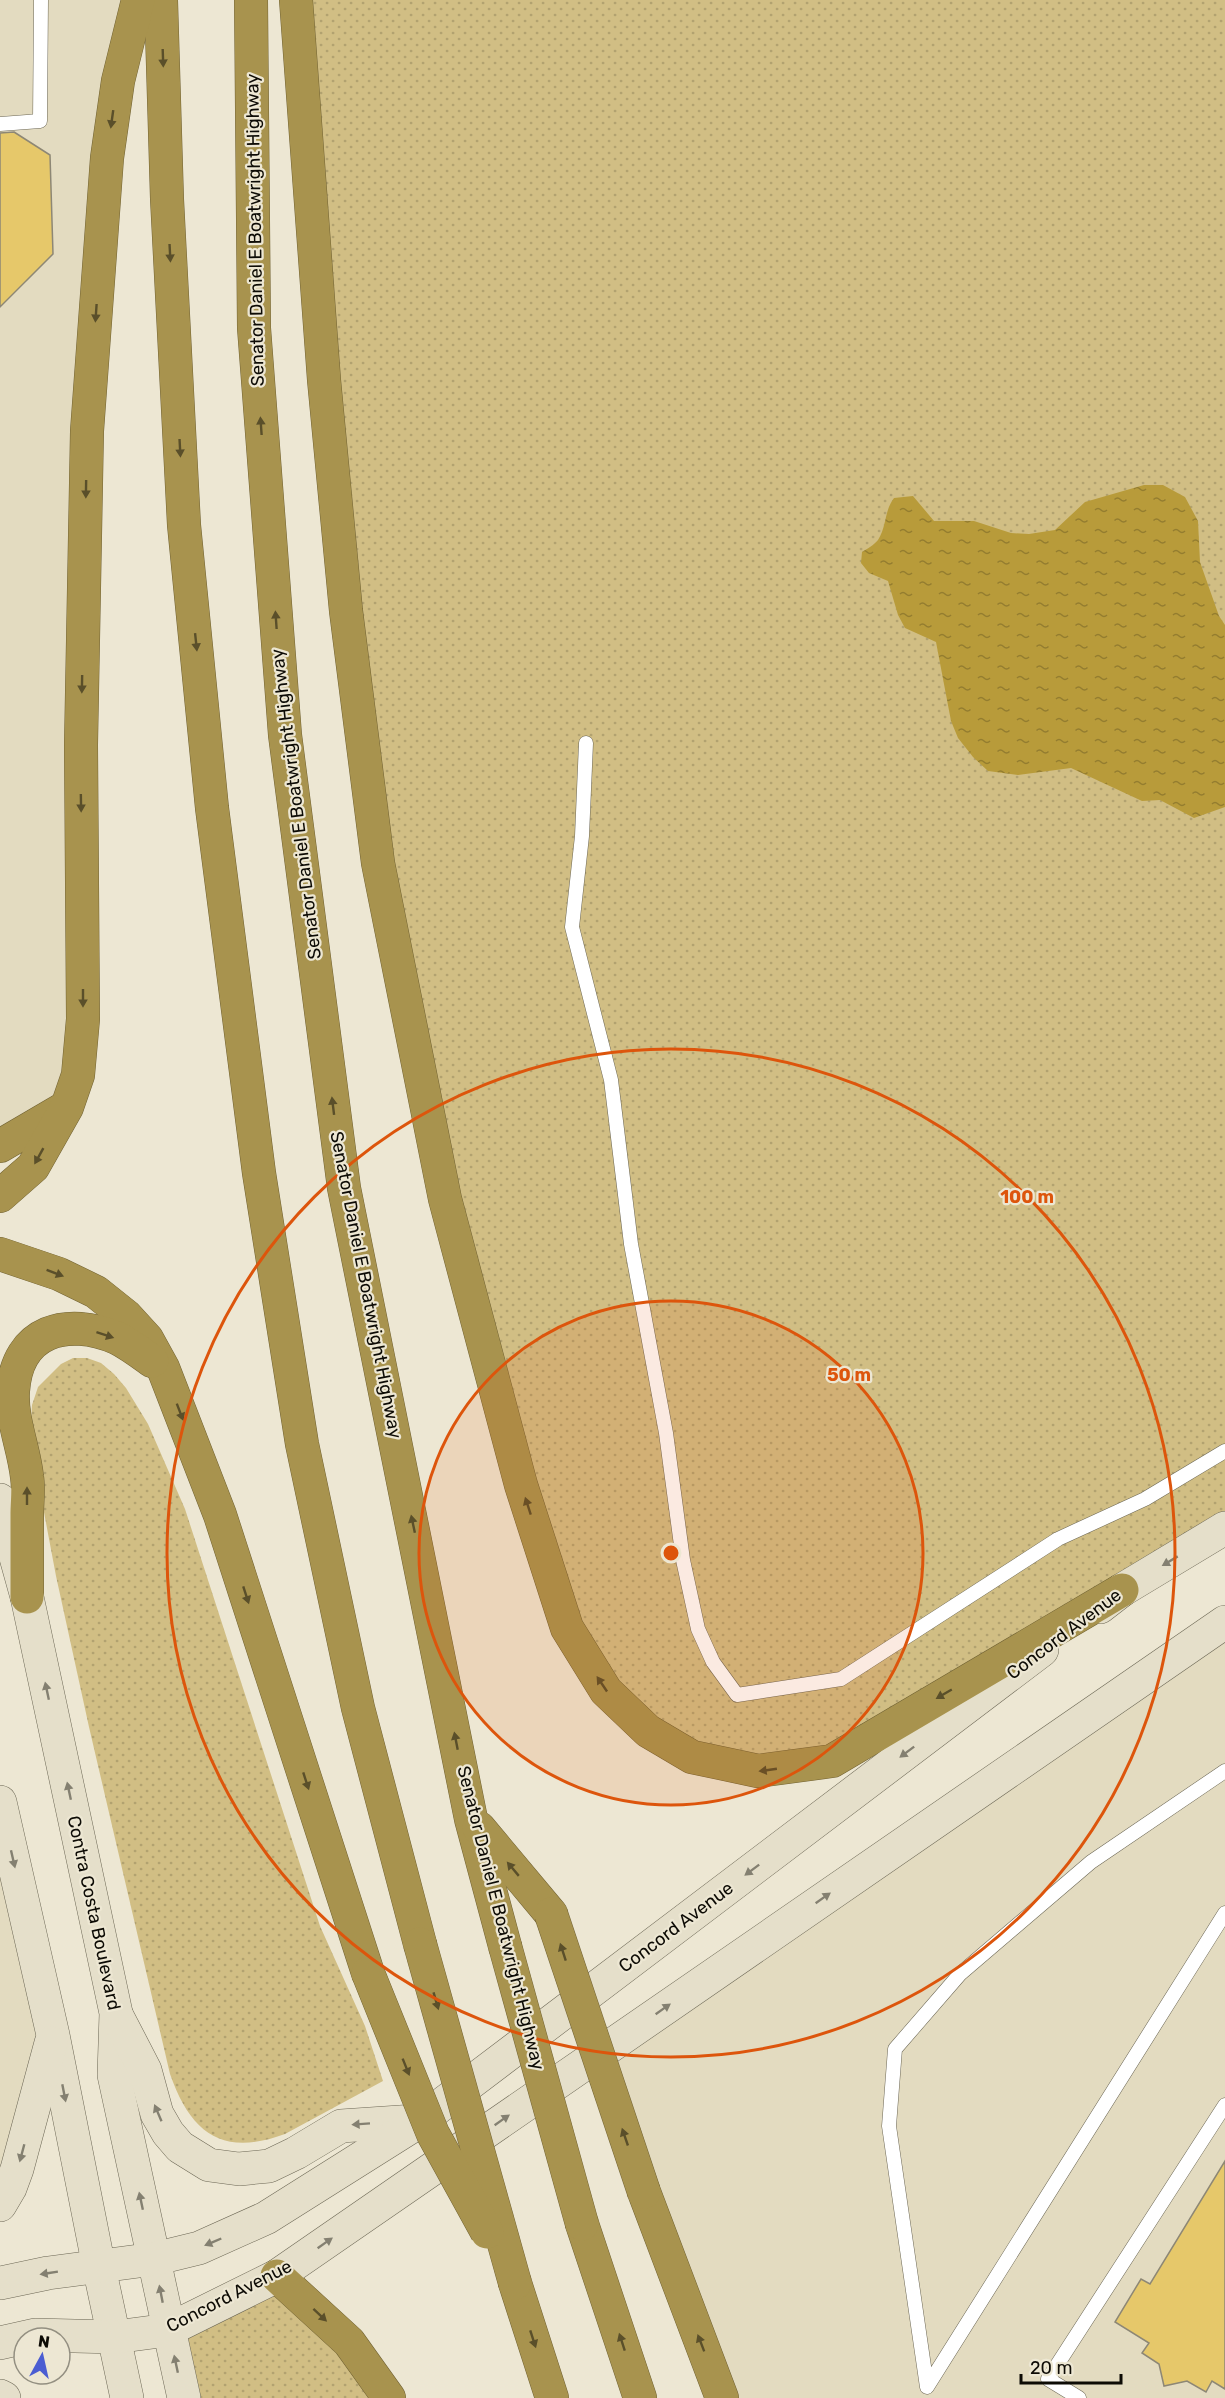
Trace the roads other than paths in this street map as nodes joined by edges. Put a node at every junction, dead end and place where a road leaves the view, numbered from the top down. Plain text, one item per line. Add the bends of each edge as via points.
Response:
1 (41, 0) edge
2 (138, 0) edge
3 (161, 0) edge
4 (251, 0) edge
5 (296, 0) edge
6 (0, 124) edge
7 (586, 743) dead end
8 (67, 1107) junction
9 (0, 1146) edge
10 (0, 1196) edge
11 (0, 1254) edge
12 (163, 1368) junction
13 (1225, 1451) edge
14 (0, 1500) edge
15 (1225, 1528) edge
16 (1122, 1590) junction
17 (27, 1597) junction
18 (1225, 1622) edge
19 (1225, 1772) edge
20 (0, 1802) edge
21 (471, 1819) junction
22 (1225, 1914) edge
23 (116, 2013) junction
24 (53, 2035) junction
25 (1225, 2105) edge
26 (420, 2121) junction
27 (0, 2205) edge
28 (154, 2259) junction
29 (99, 2267) junction
30 (277, 2276) junction
31 (0, 2283) edge
32 (515, 2283) junction
33 (168, 2330) junction
34 (115, 2337) junction
35 (0, 2343) edge
36 (0, 2396) edge
37 (4, 2398) edge
38 (127, 2398) edge
39 (184, 2398) edge
40 (389, 2398) edge
41 (552, 2398) edge
42 (640, 2398) edge
43 (722, 2398) edge
44 (1078, 2398) edge

1 - 6 lane via 40,121
2 -> 8 highway via 118,81 107,158 87,430 81,745 83,1019 78,1075
3 -> 32 highway, bridge via 184,525 212,808 259,1173 302,1444 358,1708
21 -> 4 highway, Senator Daniel E Boatwright Highway via 344,1188 285,735 254,328
16 -> 5 highway via 832,1761 758,1771 692,1757 648,1731 606,1691 567,1628 521,1485 445,1199 378,863 345,611
7 - 13 lane via 582,836 572,927 611,1080 631,1244 666,1433 683,1560 698,1629 713,1662 737,1695 841,1679 1058,1539 1145,1499
8 - 9 highway
8 -> 10 highway via 33,1167
11 -> 12 highway via 59,1274 96,1292 147,1339
17 -> 12 highway via 27,1478 13,1390 28,1348 52,1331 85,1329 120,1340
12 -> 32 highway, bridge via 220,1515 368,1973 433,2134
14 - 17 main road, Contra Costa Boulevard
15 -> 16 main road, Concord Avenue
16 -> 26 main road, Concord Avenue
23 -> 17 main road, Contra Costa Boulevard
30 -> 18 main road, Concord Avenue
19 - 22 lane via 1083,1869 960,1974 895,2049 889,2126 927,2387
20 -> 24 main road
42 -> 21 highway, Senator Daniel E Boatwright Highway, bridge via 582,2224
43 -> 21 highway, bridge via 644,2192 550,1914
26 -> 23 main road via 341,2126 269,2166 239,2169 208,2164 180,2147 168,2133 145,2070
28 -> 23 main road, Contra Costa Boulevard via 114,2076
24 -> 27 main road via 17,2169
24 -> 29 main road
25 - 44 lane via 1048,2379
26 -> 28 main road, Concord Avenue via 266,2218 199,2248
28 - 29 main road, Concord Avenue
33 -> 28 main road, Contra Costa Boulevard
29 -> 31 main road, Concord Avenue
29 - 34 main road
30 - 33 main road, Concord Avenue
30 -> 40 highway via 349,2342
32 -> 41 highway
33 - 34 main road, Concord Avenue
39 -> 33 main road, Contra Costa Boulevard
34 - 35 main road, Concord Avenue via 35,2335
34 - 38 main road
36 - 37 main road

